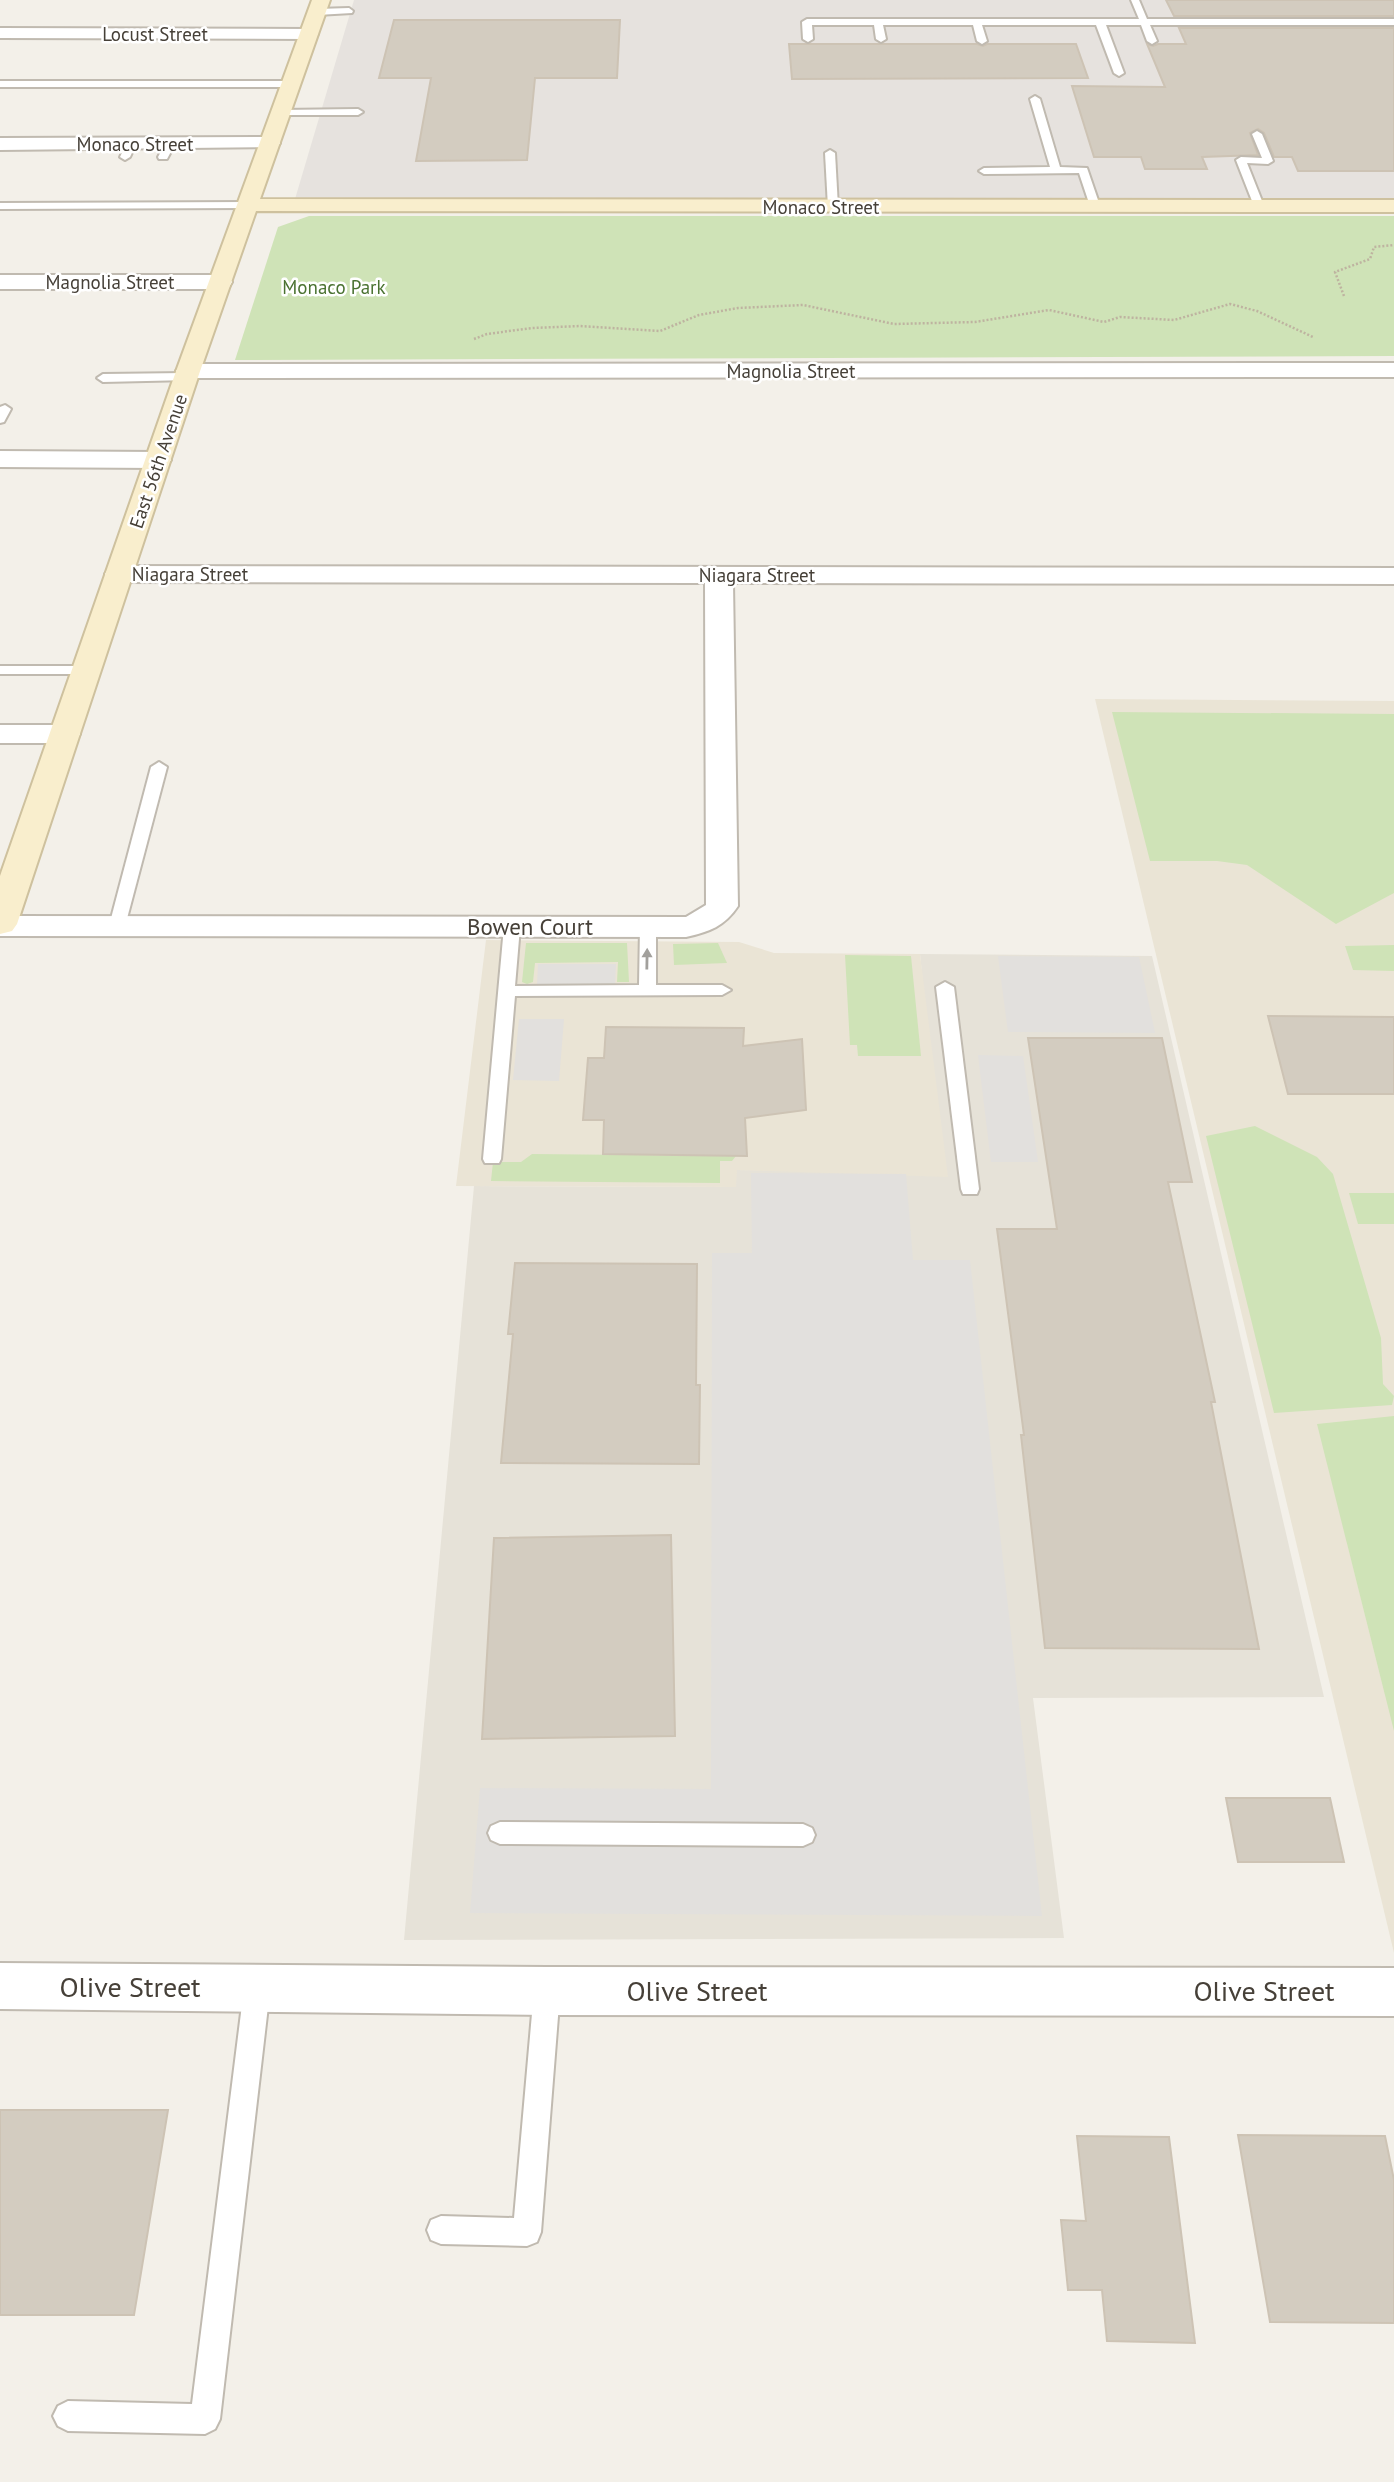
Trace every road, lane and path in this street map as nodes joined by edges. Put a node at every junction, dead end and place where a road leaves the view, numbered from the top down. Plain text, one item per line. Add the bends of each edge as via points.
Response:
1 (1135, 0) edge
2 (319, 6) edge
3 (1362, 8) dead end
4 (349, 11) dead end
5 (878, 22) junction
6 (977, 22) junction
7 (1100, 22) junction
8 (1144, 22) junction
9 (1371, 22) junction
10 (1394, 22) edge
11 (0, 33) edge
12 (309, 34) junction
13 (808, 39) dead end
14 (881, 39) dead end
15 (982, 41) dead end
16 (1152, 41) dead end
17 (1119, 73) dead end
18 (0, 84) edge
19 (292, 84) junction
20 (1035, 99) dead end
21 (281, 113) junction
22 (358, 113) dead end
23 (1257, 134) dead end
24 (270, 143) junction
25 (0, 144) edge
26 (830, 153) dead end
27 (1056, 170) junction
28 (984, 171) dead end
29 (248, 205) junction
30 (0, 206) edge
31 (1095, 206) junction
32 (1259, 206) junction
33 (1394, 206) edge
34 (833, 207) junction
35 (1394, 245) edge
36 (0, 282) edge
37 (221, 282) junction
38 (1344, 296) dead end
39 (1318, 338) dead end
40 (468, 341) dead end
41 (1394, 370) edge
42 (187, 374) junction
43 (103, 378) dead end
44 (0, 459) edge
45 (158, 460) junction
46 (119, 574) junction
47 (719, 575) junction
48 (1394, 576) edge
49 (0, 670) edge
50 (86, 670) junction
51 (0, 734) edge
52 (65, 734) junction
53 (159, 767) dead end
54 (0, 925) edge
55 (117, 926) junction
56 (512, 927) junction
57 (648, 927) junction
58 (945, 987) dead end
59 (647, 990) junction
60 (722, 990) dead end
61 (508, 991) junction
62 (492, 1159) dead end
63 (970, 1189) dead end
64 (500, 1833) dead end
65 (803, 1835) dead end
66 (0, 1986) edge
67 (257, 1987) junction
68 (547, 1991) junction
69 (1394, 1992) edge
70 (441, 2230) dead end
71 (68, 2416) dead end

1 - 8 lane
2 - 4 lane
2 - 12 main road, East 56th Avenue
3 - 9 lane
5 - 6 lane
5 - 13 lane via 807,22
5 - 14 lane
6 - 7 lane via 1063,27
6 - 15 lane
7 - 8 lane
7 - 17 lane
8 - 9 lane via 1186,18 1275,18 1331,26
8 - 16 lane
9 - 10 lane
11 - 12 street, Locust Street
12 - 19 main road, East 56th Avenue
18 - 19 lane
19 - 21 main road, East 56th Avenue
20 - 27 lane
21 - 22 lane
21 - 24 main road, East 56th Avenue
23 - 32 lane via 1268,160 1241,160
24 - 25 street, Monaco Street via 167,150
24 - 29 main road, East 56th Avenue
26 - 34 lane
27 - 28 lane
27 - 31 lane via 1083,170
29 - 30 lane
29 - 34 main road, Monaco Street
29 - 37 main road, East 56th Avenue
31 - 32 main road, Monaco Street
31 - 34 main road, Monaco Street
32 - 33 main road, Monaco Street
35 - 38 path via 1374,247 1370,259 1335,272
36 - 37 street, Magnolia Street
37 - 42 main road, East 56th Avenue
39 - 40 path via 1236,304 1175,320 1111,317 1104,322 1049,310 975,322 894,324 803,305 738,307 660,331 532,328
41 - 42 street, Magnolia Street
42 - 43 lane
42 - 45 main road, East 56th Avenue
44 - 45 street
45 - 46 main road, East 56th Avenue
46 - 47 street, Niagara Street
46 - 50 main road, East 56th Avenue
47 - 48 street, Niagara Street
47 - 57 street, Bowen Court via 722,906 699,925
49 - 50 lane
50 - 52 main road, East 56th Avenue
51 - 52 street
52 - 54 main road, East 56th Avenue
53 - 55 lane
54 - 55 street, Bowen Court
55 - 56 street, Bowen Court
56 - 57 street, Bowen Court
56 - 61 lane
59 -> 57 lane
58 - 63 lane
59 - 60 lane
59 - 61 lane
61 - 62 lane
64 - 65 lane
66 - 67 street, Olive Street
67 - 68 street, Olive Street
67 - 71 lane via 205,2419
68 - 69 street, Olive Street
68 - 70 lane via 527,2232

